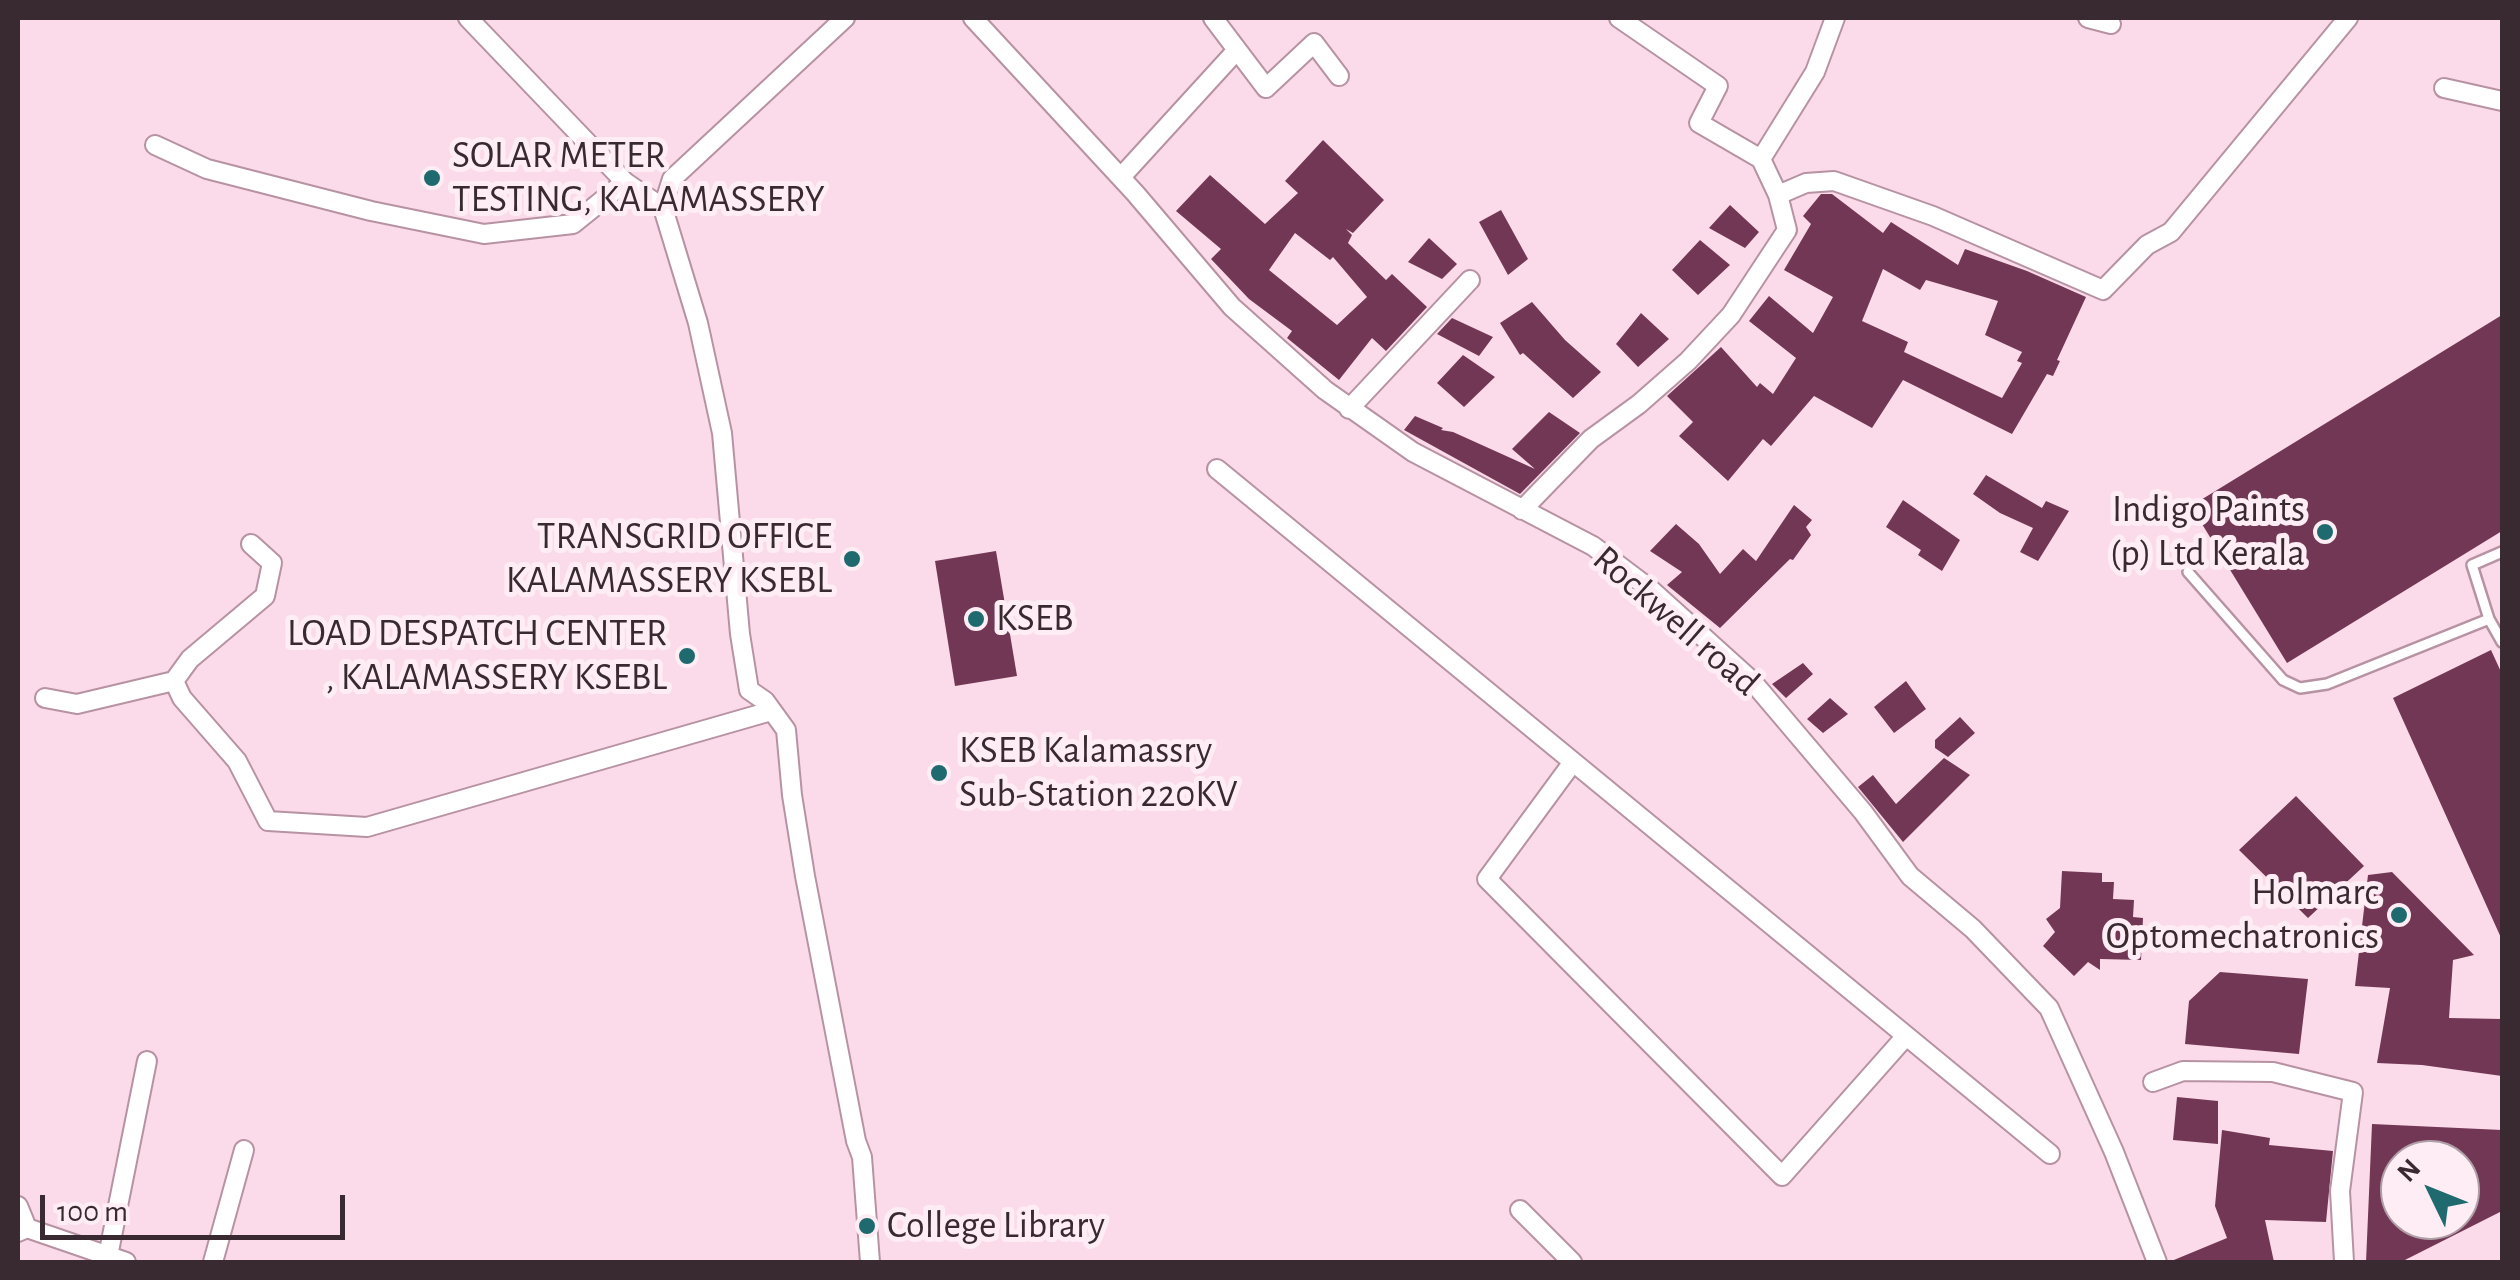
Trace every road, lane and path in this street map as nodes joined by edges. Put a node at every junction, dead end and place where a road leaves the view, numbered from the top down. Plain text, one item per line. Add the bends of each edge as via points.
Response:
1 (468, 18) edge
2 (844, 18) edge
3 (973, 18) edge
4 (1213, 18) edge
5 (1619, 18) edge
6 (1835, 18) edge
7 (2088, 18) edge
8 (2348, 18) edge
9 (2111, 24) dead end
10 (1236, 50) junction
11 (1339, 76) dead end
12 (2444, 88) dead end
13 (2502, 101) edge
14 (155, 145) dead end
15 (1761, 159) junction
16 (1121, 178) junction
17 (626, 182) junction
18 (1778, 194) junction
19 (663, 208) junction
20 (1470, 280) dead end
21 (1348, 409) junction
22 (1217, 468) dead end
23 (1522, 510) junction
24 (251, 544) dead end
25 (2502, 552) edge
26 (2188, 572) dead end
27 (2489, 619) junction
28 (2502, 642) edge
29 (174, 681) junction
30 (45, 698) dead end
31 (772, 710) junction
32 (1573, 762) junction
33 (1906, 1036) junction
34 (147, 1061) dead end
35 (2153, 1082) dead end
36 (244, 1150) dead end
37 (2050, 1154) dead end
38 (18, 1206) edge
39 (1520, 1210) dead end
40 (22, 1230) edge
41 (118, 1259) edge
42 (212, 1262) edge
43 (870, 1262) edge
44 (1572, 1262) edge
45 (2157, 1262) edge
46 (2344, 1262) edge

1 - 17 street
2 - 19 street via 672,179
3 - 16 street, Rockwell road
4 - 10 street
5 - 15 street via 1718,86 1700,123
6 - 15 street via 1815,72
7 - 9 street
8 - 18 street via 2172,232 2147,246 2103,290 1834,181
10 - 11 street via 1266,88 1314,43
10 - 16 street
12 - 13 street
14 - 17 street via 207,169 484,234 572,224
15 - 18 street
16 - 21 street, Rockwell road via 1232,307
17 - 19 street
18 - 23 street via 1787,230 1732,315
19 - 31 street via 722,433 748,690
20 - 21 street
21 - 23 street, Rockwell road via 1412,452
22 - 32 street
23 - 45 street, Rockwell road via 1593,546 1752,681 1910,876 2049,1008
24 - 29 street via 272,564 266,596 190,659
25 - 27 lane via 2472,566
26 - 27 lane via 2284,680 2300,688 2327,684
27 - 28 lane
29 - 30 street via 77,704
29 - 31 street via 237,762 268,821 367,827
31 - 43 street via 786,730 805,876 862,1156
32 - 33 street
32 - 33 street via 1487,878 1782,1176
33 - 37 street
34 - 41 street
35 - 46 street via 2183,1071 2273,1072 2353,1092 2340,1191
36 - 42 street
38 - 40 street
39 - 44 street
40 - 41 street

